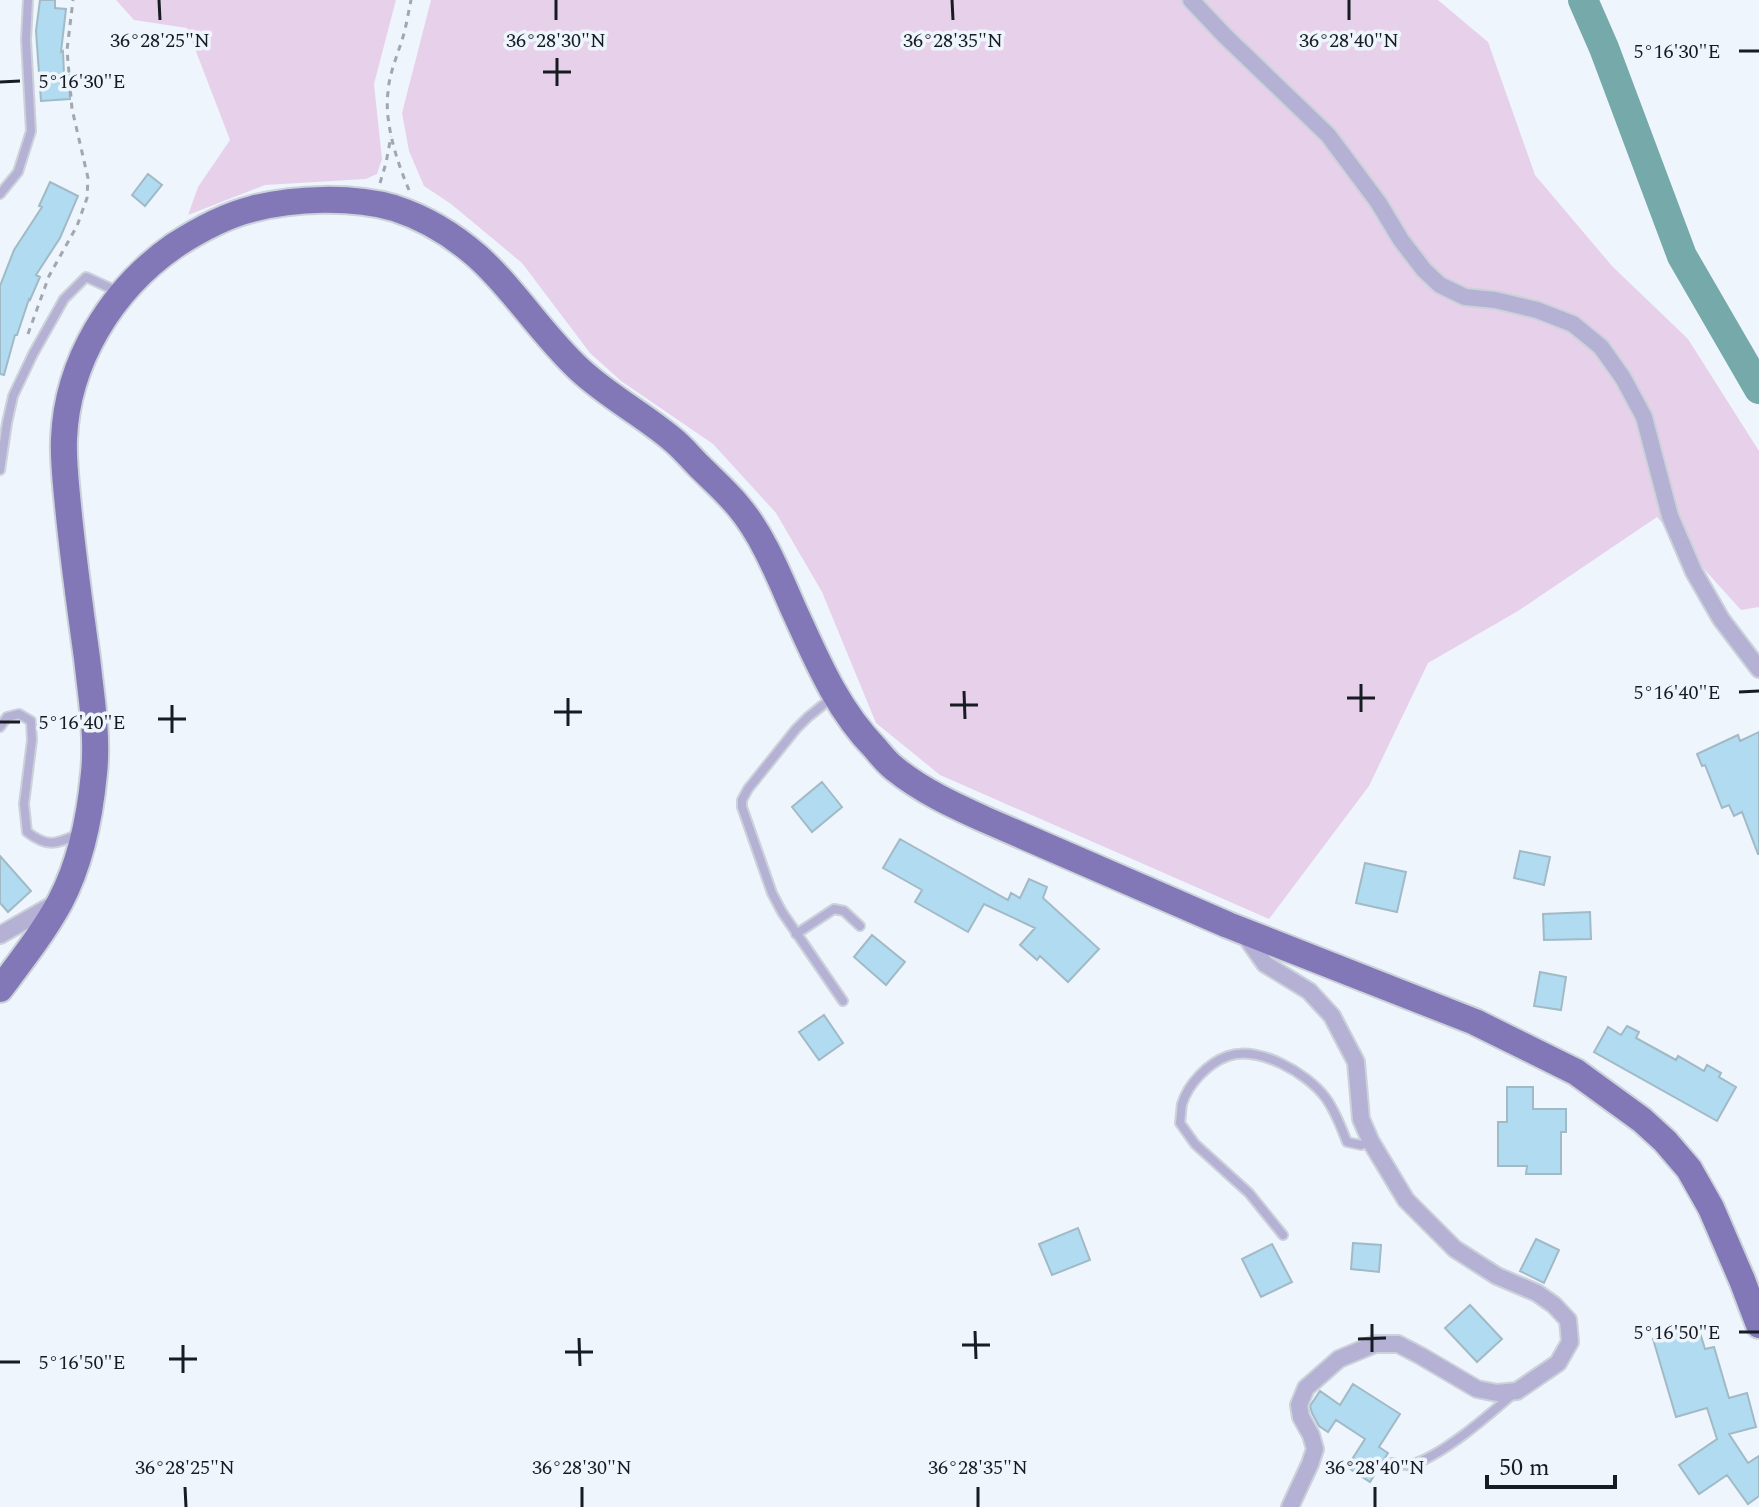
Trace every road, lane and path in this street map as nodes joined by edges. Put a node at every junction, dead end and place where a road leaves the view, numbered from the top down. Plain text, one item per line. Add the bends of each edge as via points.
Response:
1 (28, 0) edge
2 (73, 0) edge
3 (411, 0) edge
4 (1191, 0) edge
5 (391, 132) junction
6 (0, 194) edge
7 (361, 202) junction
8 (422, 219) junction
9 (123, 294) junction
10 (28, 334) dead end
11 (4, 420) edge
12 (0, 470) edge
13 (1759, 669) edge
14 (834, 695) junction
15 (0, 727) edge
16 (83, 833) junction
17 (61, 900) junction
18 (860, 926) dead end
19 (1241, 930) junction
20 (796, 934) junction
21 (0, 935) edge
22 (0, 989) edge
23 (843, 1001) dead end
24 (1371, 1142) junction
25 (1283, 1235) dead end
26 (1759, 1325) edge
27 (1517, 1391) junction
28 (1392, 1463) dead end
29 (1290, 1507) edge

1 - 6 lane via 31,131 18,172
2 - 10 path via 67,50 87,198
3 - 5 path via 387,94
4 - 13 street via 1328,135 1408,250 1440,285 1465,297 1537,310 1573,324 1601,347 1644,417 1670,516 1694,572
5 - 7 path via 377,190
5 - 8 path
7 - 8 main road
7 - 9 main road via 278,204 222,220 160,256
8 - 14 main road via 476,256 574,364 676,442 742,510 772,559
9 - 11 lane via 86,277 64,299
9 - 16 main road via 86,346 63,441 96,747
11 - 12 lane
14 - 19 main road via 892,767 943,799
14 - 20 lane via 796,729 742,800 772,893
15 - 16 lane via 7,717 19,714 31,721 24,804 27,832 41,843
16 - 17 main road
17 - 21 street
17 - 22 main road
18 - 20 lane via 834,909
19 - 24 street via 1265,964 1309,991 1332,1016 1356,1062 1361,1119
19 - 26 main road via 1489,1029 1576,1072 1642,1120 1689,1169 1711,1208
20 - 23 lane
24 - 25 lane via 1347,1142 1326,1097 1284,1063 1252,1054 1229,1055 1206,1069 1182,1104 1180,1123
24 - 27 street via 1406,1200 1455,1249 1537,1293 1568,1320 1570,1342 1558,1363
27 - 28 lane via 1428,1458 1407,1466
27 - 29 street via 1477,1389 1398,1344 1375,1344 1339,1359 1306,1388 1299,1405 1315,1449

